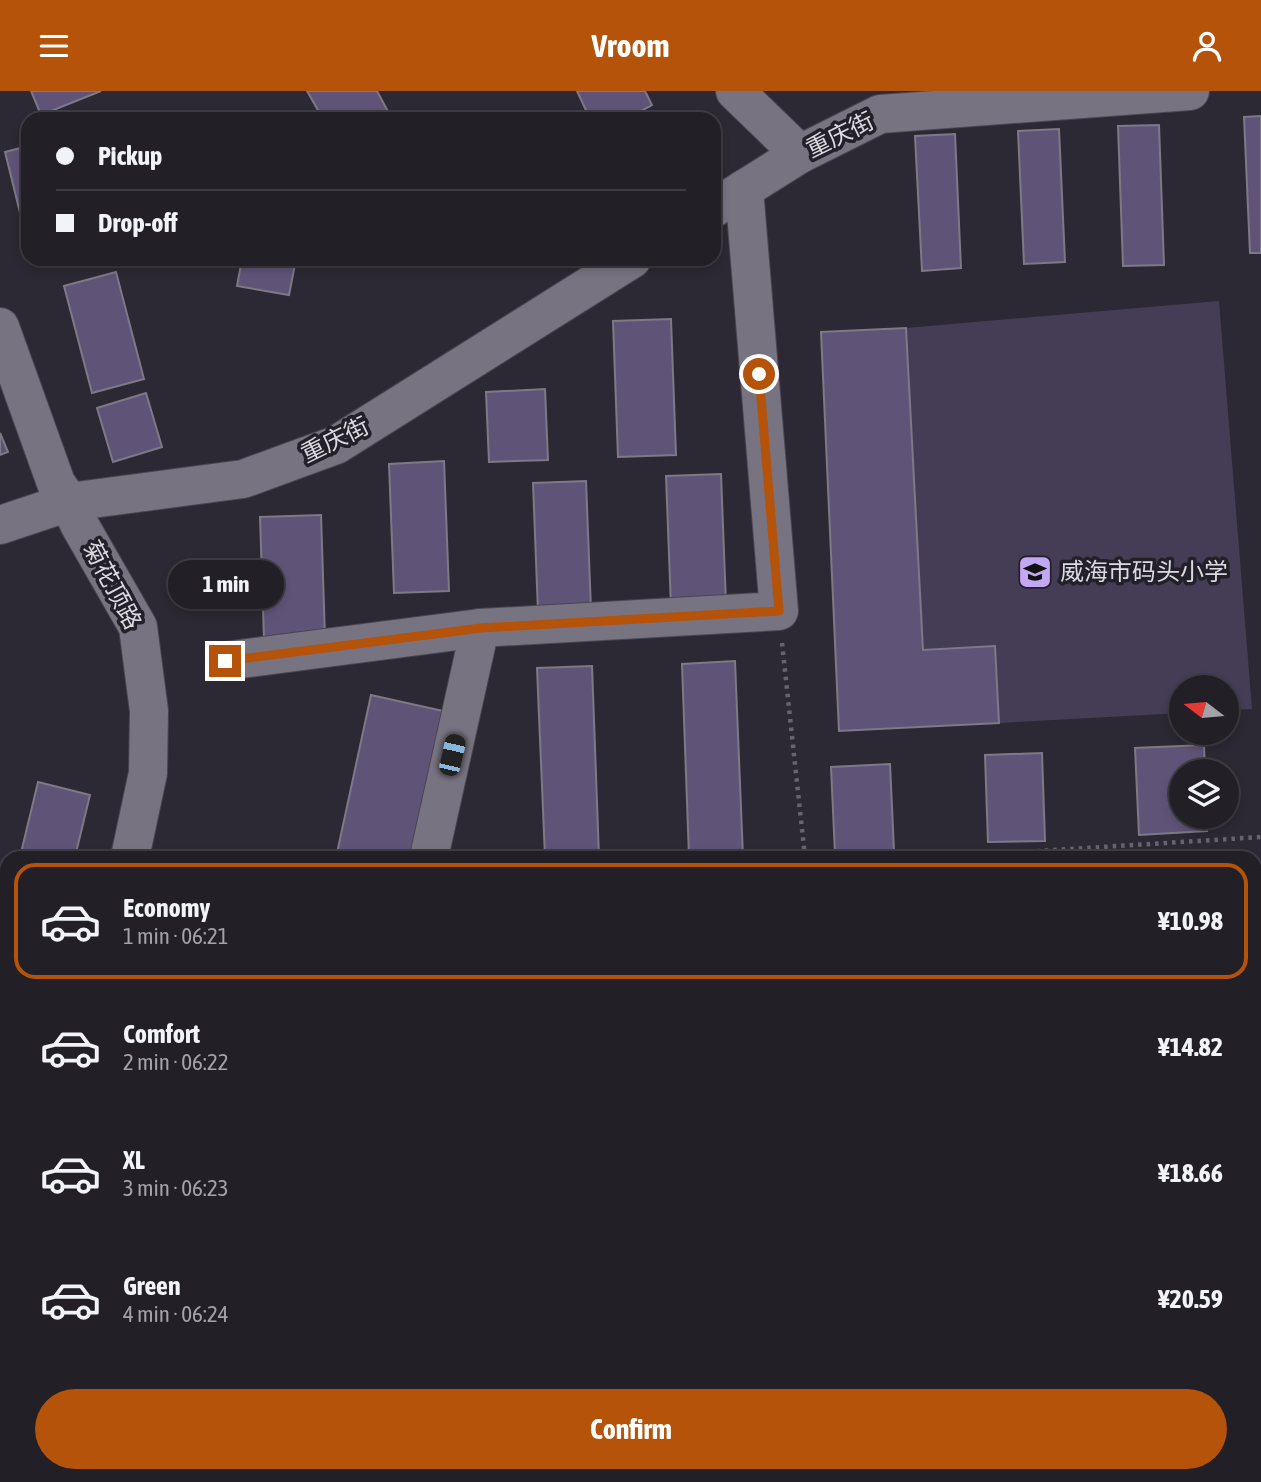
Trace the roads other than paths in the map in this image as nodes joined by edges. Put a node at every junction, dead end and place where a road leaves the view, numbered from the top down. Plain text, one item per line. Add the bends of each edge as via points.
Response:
1 (735, 91) edge
2 (1189, 91) edge
3 (800, 154) junction
4 (729, 198) edge
5 (621, 266) edge
6 (0, 327) edge
7 (69, 502) junction
8 (0, 525) edge
9 (481, 628) junction
10 (225, 661) dead end
11 (131, 851) edge
12 (430, 851) edge

1 - 3 street
2 - 3 street, 重庆街 via 880,114
3 - 4 street, 重庆街
4 - 9 street via 779,611
5 - 7 street, 重庆街 via 336,445 243,478
6 - 7 street, 菊花顶路 via 56,483
7 - 8 street, 重庆街
7 - 11 street, 菊花顶路 via 138,627 149,711 148,773
9 - 10 street
9 - 12 street

